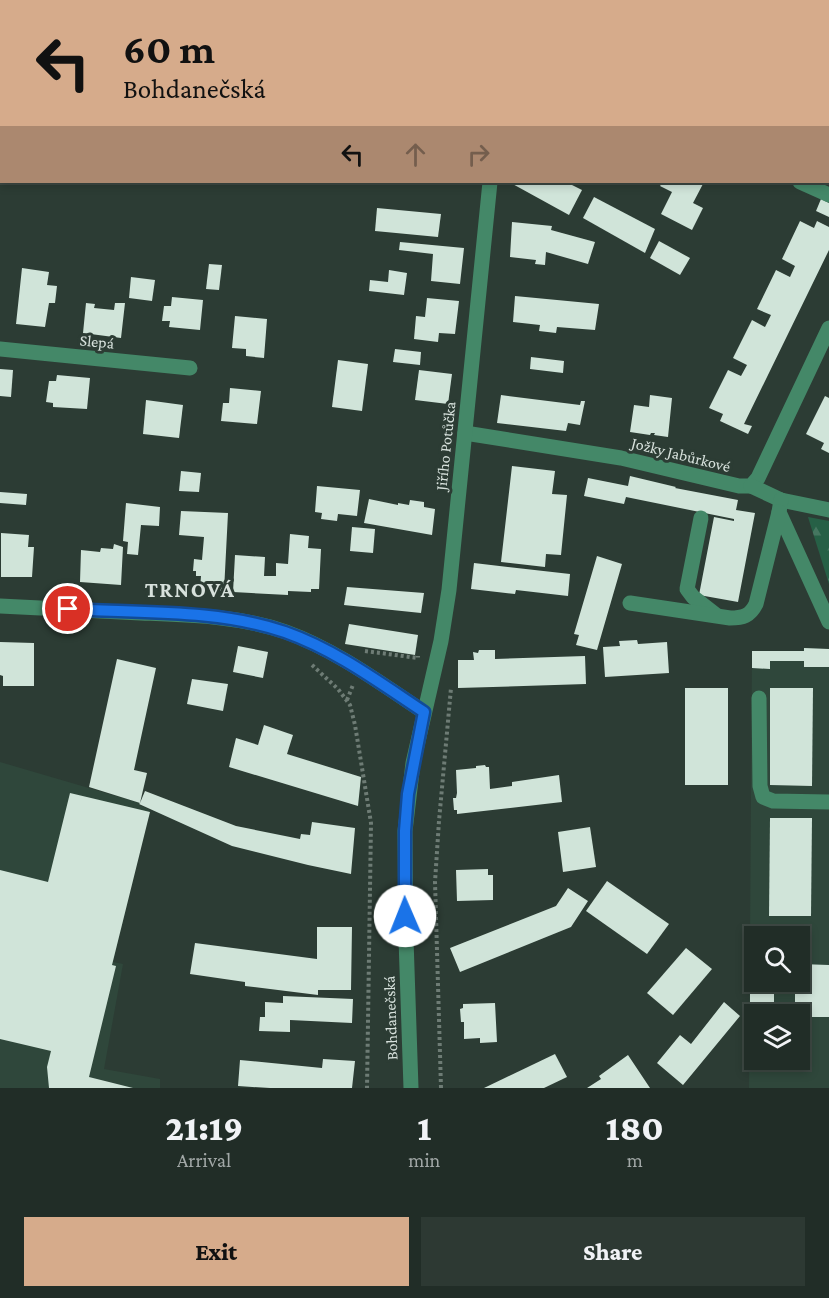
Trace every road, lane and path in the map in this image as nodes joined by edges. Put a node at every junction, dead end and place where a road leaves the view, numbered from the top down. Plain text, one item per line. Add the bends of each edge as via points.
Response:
1 (490, 183) edge
2 (802, 183) edge
3 (829, 195) edge
4 (829, 328) edge
5 (0, 349) edge
6 (190, 368) dead end
7 (465, 433) junction
8 (751, 486) junction
9 (780, 506) junction
10 (829, 510) edge
11 (700, 518) dead end
12 (630, 603) dead end
13 (0, 606) edge
14 (718, 617) junction
15 (829, 622) edge
16 (358, 650) dead end
17 (420, 650) dead end
18 (308, 662) dead end
19 (452, 684) dead end
20 (759, 698) dead end
21 (424, 712) junction
22 (829, 802) edge
23 (367, 1088) edge
24 (411, 1088) edge
25 (441, 1088) edge

1 - 7 street, Jiřího Potůčka
2 - 3 street
4 - 8 street
5 - 6 street, Slepá
7 - 8 street, Jožky Jabůrkové via 612,456
7 - 21 street, Jiřího Potůčka via 445,621
8 - 9 street, Jožky Jabůrkové
9 - 10 street, Jožky Jabůrkové
9 - 14 street via 753,612 743,618
9 - 15 street
11 - 14 street via 687,589
12 - 14 street
13 - 21 street via 181,615 262,626 322,648
16 - 17 path via 418,658
18 - 23 path via 350,705 371,823
19 - 25 path via 435,882
20 - 22 street via 763,796 773,801
21 - 24 street, Bohdanečská via 411,773 405,831

